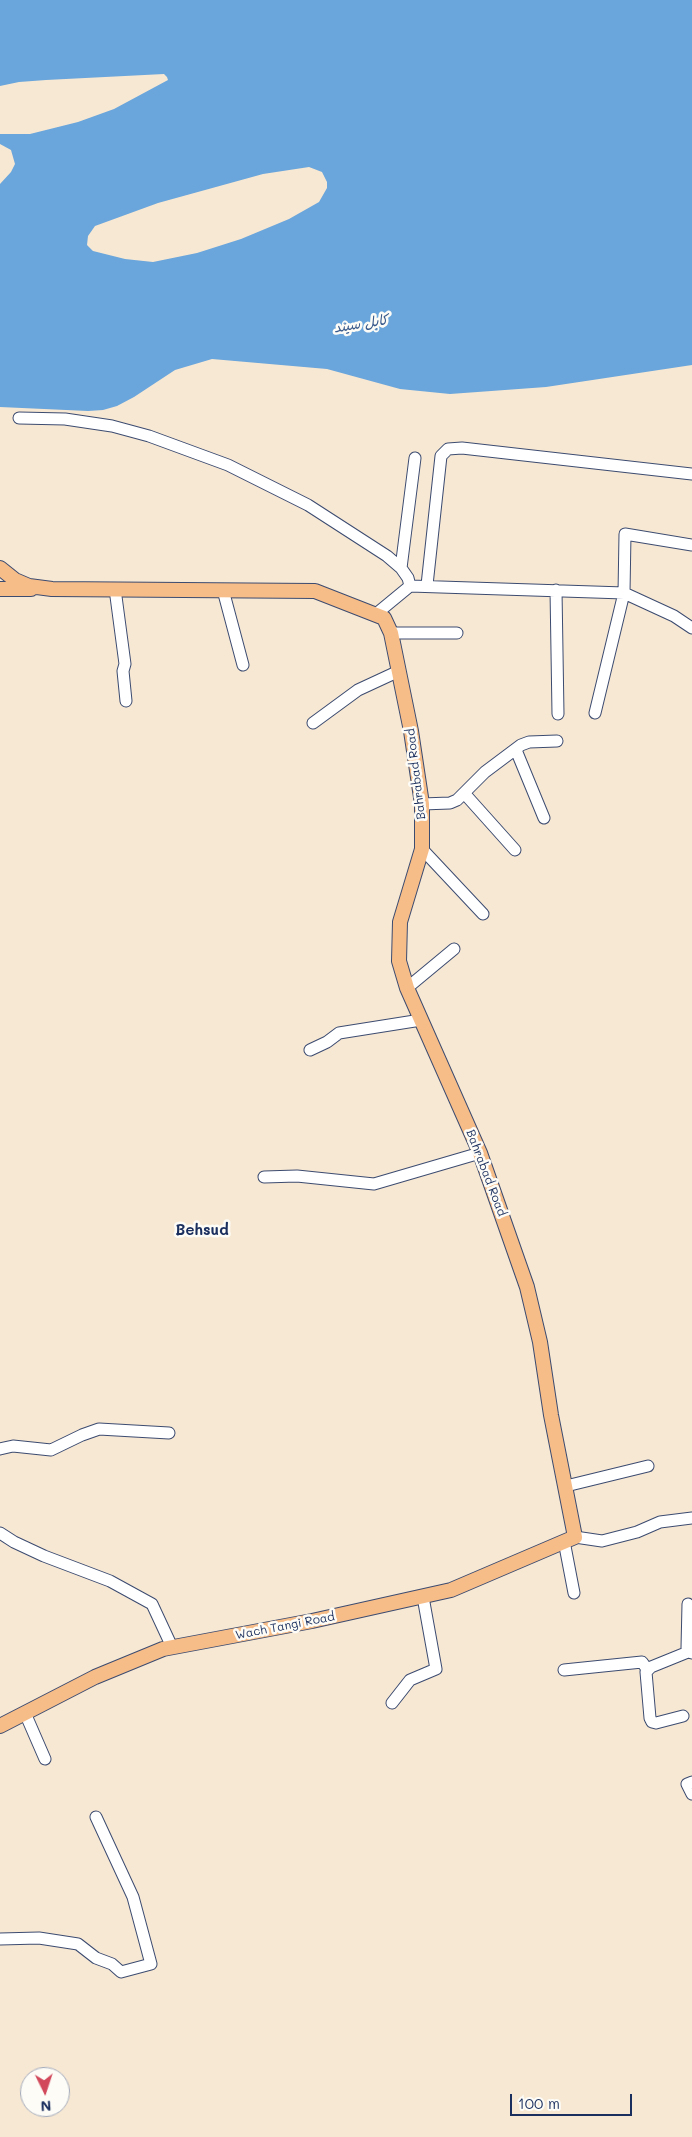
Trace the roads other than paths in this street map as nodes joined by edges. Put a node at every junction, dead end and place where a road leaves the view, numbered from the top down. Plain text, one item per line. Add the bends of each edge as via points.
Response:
1 (19, 418) dead end
2 (415, 458) dead end
3 (692, 474) edge
4 (692, 545) edge
5 (0, 568) edge
6 (401, 568) junction
7 (427, 585) junction
8 (410, 586) junction
9 (0, 589) edge
10 (52, 589) junction
11 (115, 589) junction
12 (223, 590) junction
13 (556, 590) junction
14 (624, 593) junction
15 (376, 614) junction
16 (692, 628) edge
17 (391, 633) junction
18 (457, 633) dead end
19 (244, 665) dead end
20 (399, 672) junction
21 (126, 701) dead end
22 (595, 713) dead end
23 (558, 714) dead end
24 (313, 723) dead end
25 (557, 741) dead end
26 (516, 750) junction
27 (464, 792) junction
28 (422, 804) junction
29 (544, 818) dead end
30 (422, 849) junction
31 (515, 850) dead end
32 (482, 914) dead end
33 (454, 949) dead end
34 (407, 988) junction
35 (422, 1020) junction
36 (310, 1050) dead end
37 (480, 1153) junction
38 (264, 1176) dead end
39 (169, 1434) dead end
40 (0, 1449) edge
41 (648, 1466) dead end
42 (566, 1486) junction
43 (692, 1518) edge
44 (0, 1533) edge
45 (569, 1539) junction
46 (574, 1593) dead end
47 (423, 1597) junction
48 (688, 1604) dead end
49 (172, 1647) junction
50 (690, 1652) edge
51 (647, 1669) junction
52 (564, 1670) dead end
53 (392, 1703) dead end
54 (25, 1713) junction
55 (683, 1716) dead end
56 (0, 1726) edge
57 (45, 1759) dead end
58 (692, 1782) edge
59 (692, 1794) edge
60 (96, 1817) dead end
61 (0, 1939) edge

1 - 6 street via 65,419 112,426 150,436 228,465 308,505
2 - 6 street
3 - 7 street via 448,449 441,456
4 - 14 street via 625,534
5 - 10 main road via 29,586
6 - 8 street
7 - 8 street
7 - 13 street via 464,589
8 - 15 street
9 - 10 main road
10 - 11 main road
11 - 12 main road
11 - 21 street via 125,664
12 - 15 main road via 315,591
12 - 19 street
13 - 14 street
13 - 23 street
14 - 16 street
14 - 22 street
15 - 17 main road, Bahrabad Road via 384,618
17 - 18 street
17 - 20 main road, Bahrabad Road
20 - 24 street via 358,690
20 - 28 main road, Bahrabad Road
25 - 26 street via 529,742
26 - 27 street
26 - 29 street
27 - 28 street via 450,803
27 - 31 street
28 - 30 main road, Bahrabad Road
30 - 32 street
30 - 34 main road, Bahrabad Road via 400,922 399,961
33 - 34 street
34 - 35 main road, Bahrabad Road
35 - 36 street via 339,1033
35 - 37 main road, Bahrabad Road
37 - 38 street via 374,1184
37 - 42 main road, Bahrabad Road via 532,1302
39 - 40 street via 99,1429 50,1450 13,1446
41 - 42 street
42 - 45 main road, Bahrabad Road
43 - 45 street via 660,1522 602,1541
44 - 49 street via 44,1556 110,1581 152,1604
45 - 46 street
45 - 47 main road, Wach Tangi Road via 451,1590
47 - 49 main road, Wach Tangi Road
47 - 53 street via 436,1669 410,1680
48 - 50 street
49 - 54 main road, Wach Tangi Road via 95,1677
50 - 51 street
51 - 52 street via 642,1662
51 - 55 street via 652,1722
54 - 56 main road, Wach Tangi Road
54 - 57 street
58 - 59 street via 687,1784
60 - 61 street via 133,1897 150,1964 121,1972 78,1944 39,1938

